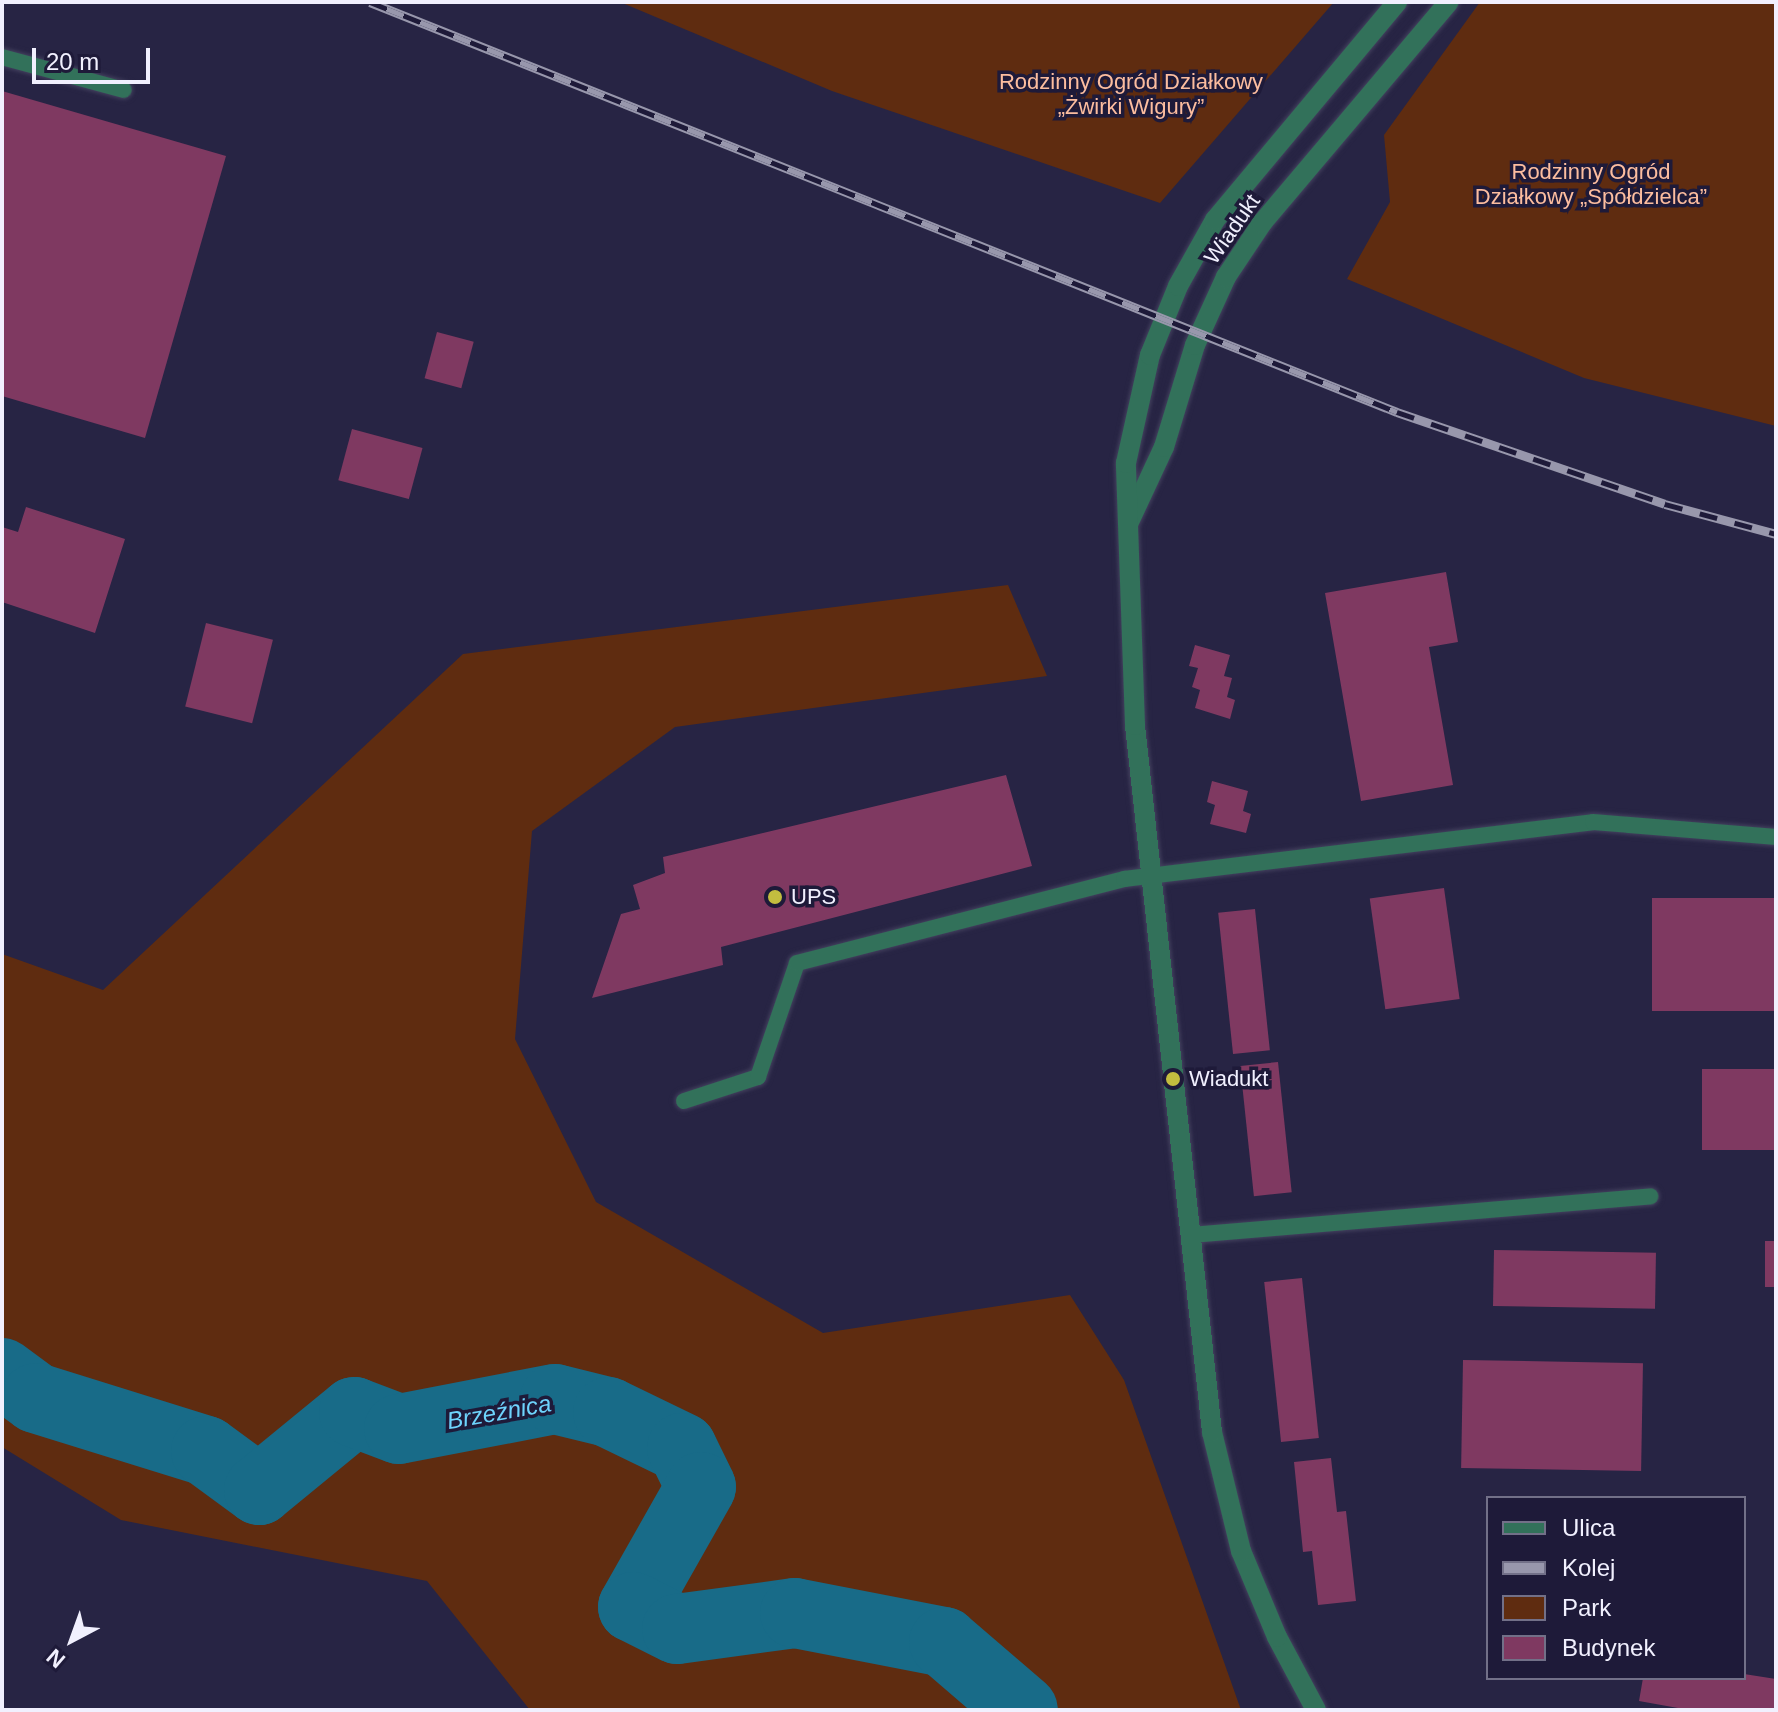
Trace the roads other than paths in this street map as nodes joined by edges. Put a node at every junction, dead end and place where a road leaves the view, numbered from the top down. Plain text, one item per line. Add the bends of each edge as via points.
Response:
1 (1397, 2) edge
2 (1449, 2) edge
3 (2, 57) edge
4 (124, 90) dead end
5 (1127, 525) junction
6 (1776, 837) edge
7 (1152, 876) junction
8 (684, 1101) dead end
9 (1650, 1196) dead end
10 (1190, 1235) junction
11 (1316, 1710) edge

1 - 5 street, Wiadukt via 1246,179 1178,286 1134,411 1126,463
2 - 5 street, Wiadukt via 1262,223 1226,277 1195,345 1164,447
3 - 4 lane
5 - 7 street, Wiadukt via 1135,725
6 - 7 lane via 1593,822
7 - 8 lane via 797,963 758,1077
7 - 10 street, Wiadukt
9 - 10 lane
10 - 11 street, Wiadukt via 1212,1432 1229,1513 1277,1637

